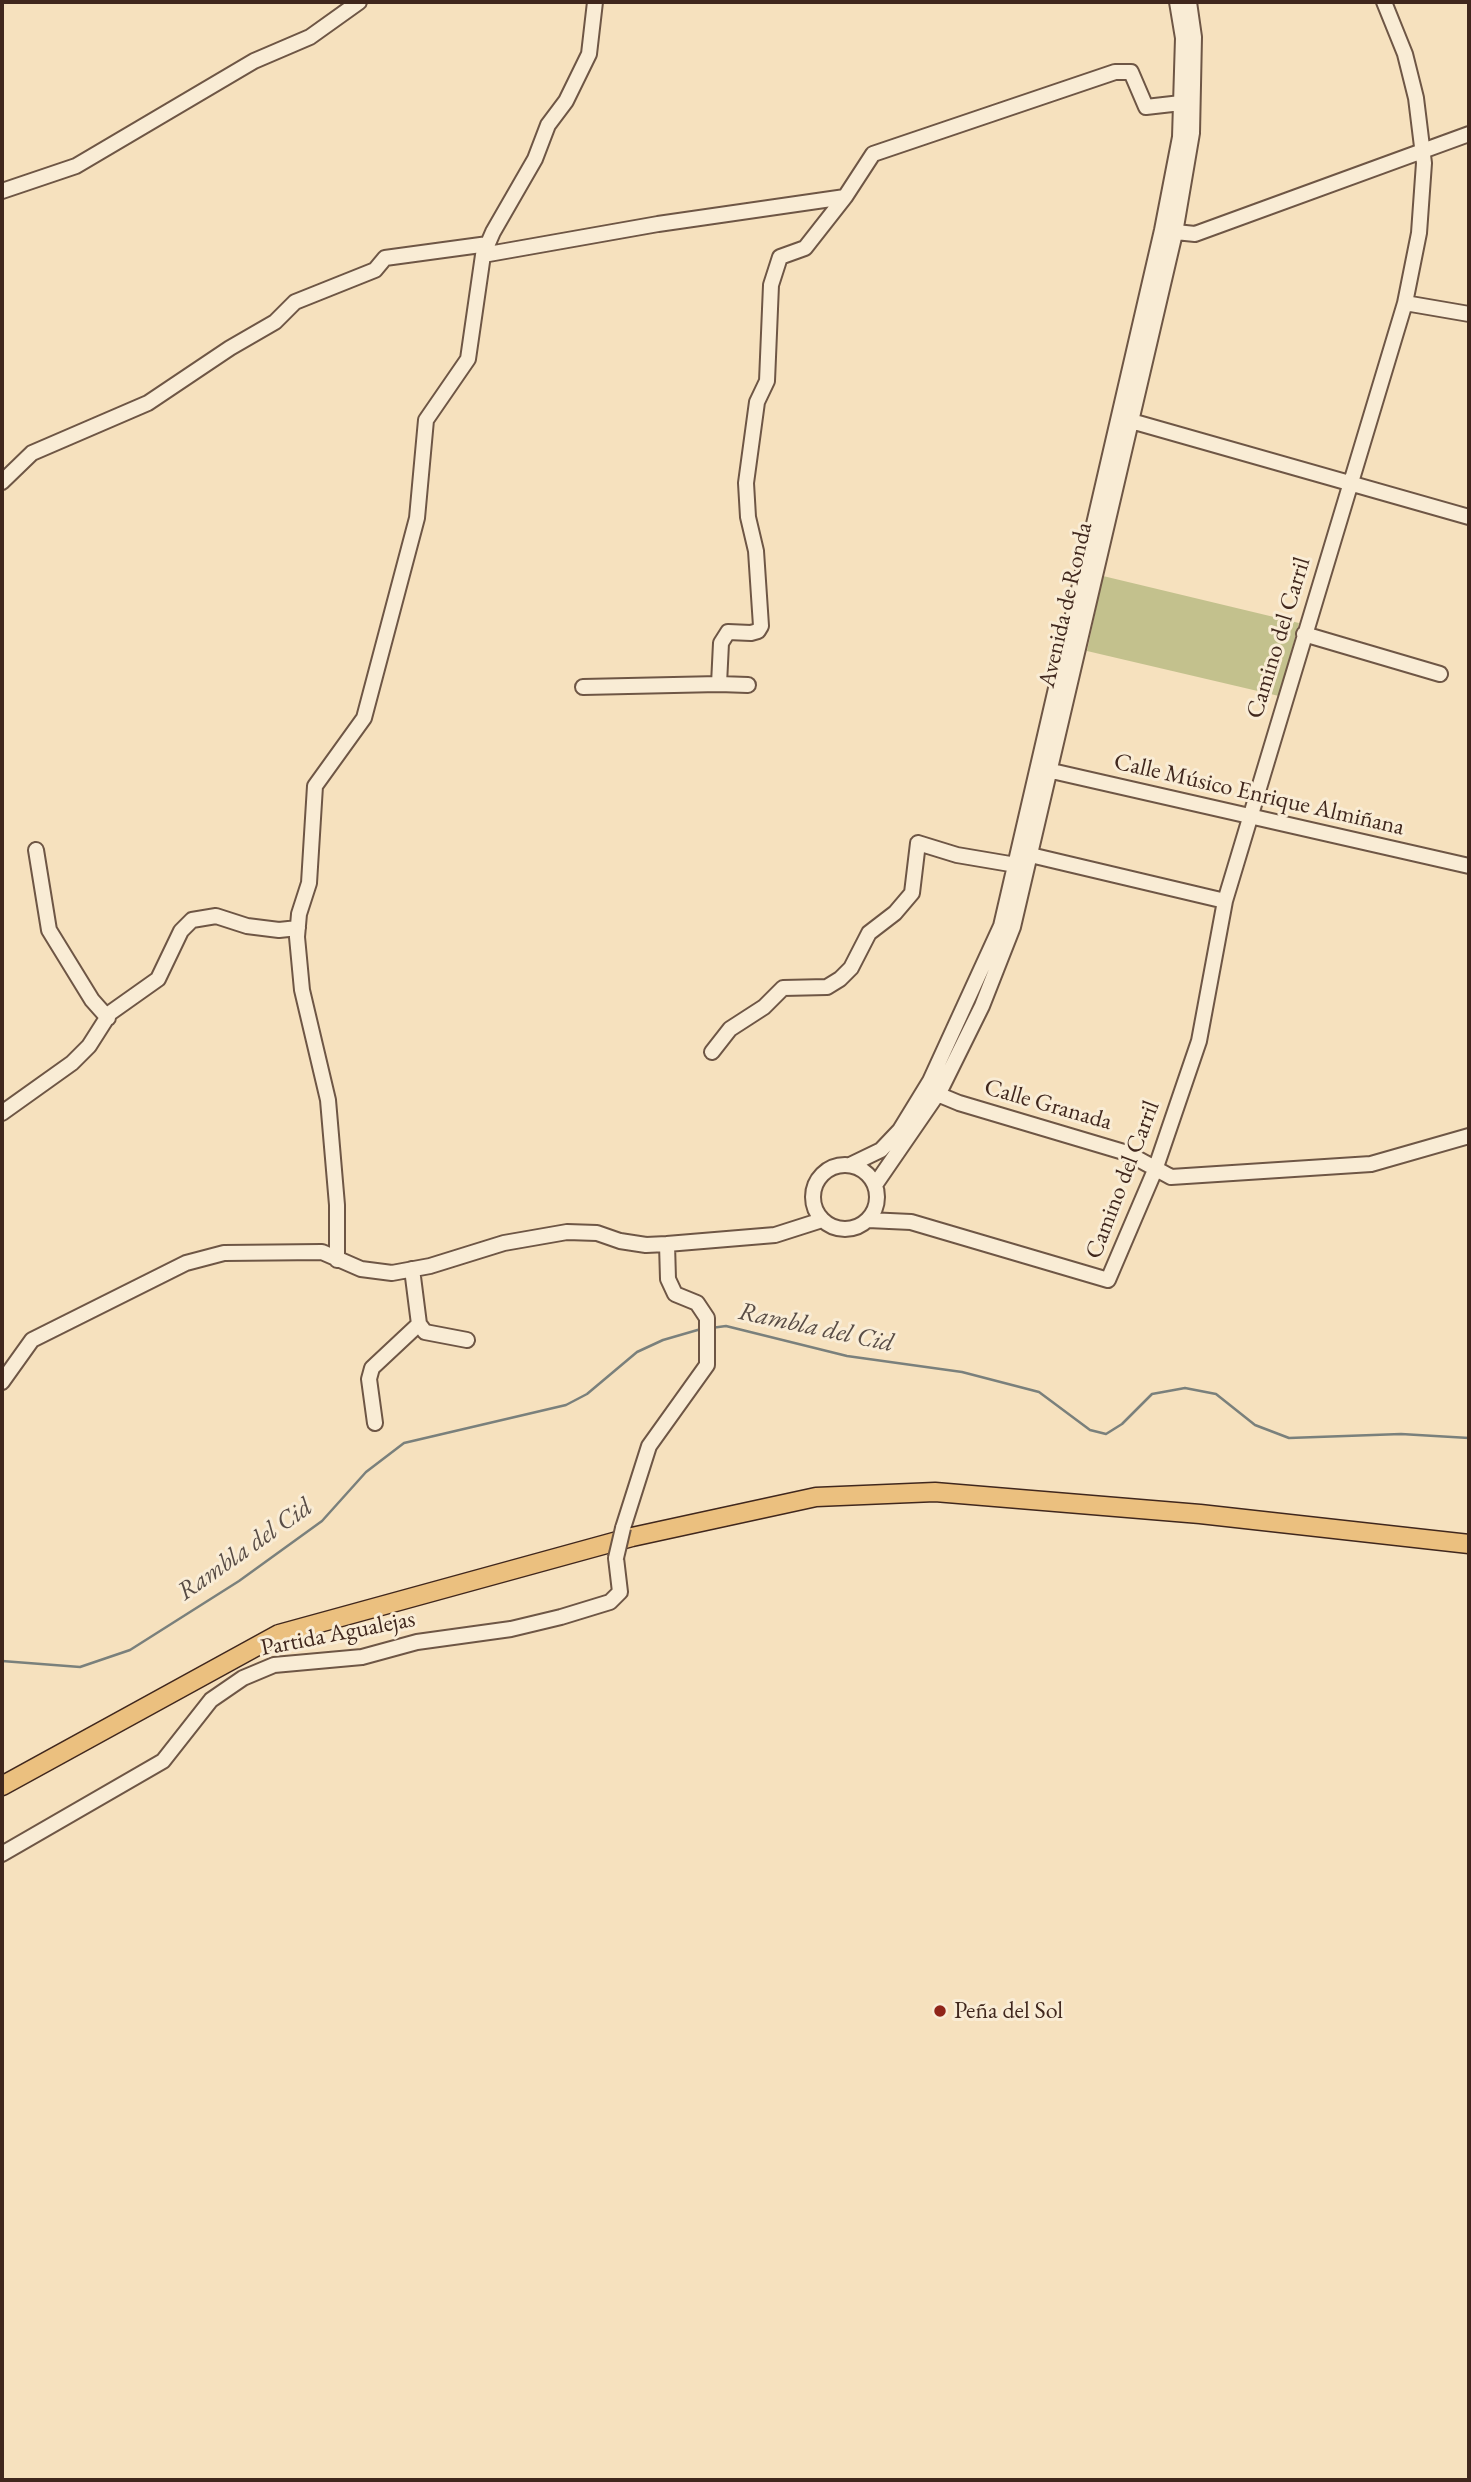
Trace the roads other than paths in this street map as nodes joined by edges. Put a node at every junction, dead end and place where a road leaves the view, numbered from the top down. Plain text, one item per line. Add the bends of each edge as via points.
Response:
1 (359, 2) edge
2 (595, 2) edge
3 (1177, 2) edge
4 (1189, 2) edge
5 (1384, 2) edge
6 (1181, 103) junction
7 (1469, 134) edge
8 (1423, 150) junction
9 (2, 191) edge
10 (845, 197) junction
11 (1168, 232) junction
12 (485, 250) junction
13 (1405, 303) junction
14 (1469, 314) edge
15 (1125, 420) junction
16 (2, 482) edge
17 (1349, 482) junction
18 (1469, 517) edge
19 (1304, 634) junction
20 (1440, 674) dead end
21 (719, 684) junction
22 (748, 685) dead end
23 (583, 687) dead end
24 (1045, 770) junction
25 (1250, 818) junction
26 (36, 850) dead end
27 (1022, 857) junction
28 (1469, 866) edge
29 (1225, 901) junction
30 (298, 928) junction
31 (108, 1018) junction
32 (712, 1052) dead end
33 (931, 1092) junction
34 (2, 1113) edge
35 (1469, 1136) edge
36 (852, 1164) junction
37 (1155, 1170) junction
38 (876, 1192) junction
39 (818, 1215) junction
40 (868, 1220) junction
41 (911, 1222) junction
42 (667, 1244) junction
43 (337, 1260) junction
44 (412, 1269) junction
45 (419, 1324) junction
46 (467, 1340) dead end
47 (2, 1382) edge
48 (375, 1423) dead end
49 (1469, 1544) edge
50 (2, 1786) edge
51 (2, 1854) edge

1 - 9 street via 310,37 254,61 76,166
2 - 12 street via 589,54
3 - 6 street, Avenida de Ronda via 1183,38
4 - 11 street, Avenida de Ronda via 1194,37 1192,133
5 - 8 street, Camino del Carril via 1405,54
6 - 10 street via 1146,107 1131,72 1115,72 873,154
6 - 11 street, Avenida de Ronda
7 - 8 street
8 - 11 street via 1195,234
8 - 13 street, Camino del Carril via 1419,233
10 - 12 street
10 - 21 street via 805,248 780,257 771,285 767,381 757,402 746,483 761,626 758,631 724,636
11 - 15 street, Avenida de Ronda
12 - 16 street via 385,258 375,270 295,302 275,322 148,403 32,453
12 - 30 street via 468,359 426,419 417,518 364,718 315,786 309,883
13 - 14 street
13 - 17 street, Camino del Carril
15 - 17 street
15 - 24 street, Avenida de Ronda
17 - 18 street
17 - 19 street, Camino del Carril
19 - 20 street
19 - 25 street, Camino del Carril
21 - 22 street
21 - 23 street
24 - 25 street, Calle Músico Enrique Almiñana
24 - 27 street, Avenida de Ronda
25 - 28 street, Calle Músico Enrique Almiñana
25 - 29 street, Camino del Carril
26 - 31 street via 50,930
27 - 29 street
27 - 32 street via 957,855 918,843 912,893 869,933 845,974 827,987 783,988 730,1029
27 - 33 street, Avenida de Ronda via 1013,927 982,1006
29 - 37 street, Camino del Carril via 1199,1041
30 - 31 street via 247,926 216,916 192,920 181,931 158,979
30 - 43 street via 302,990 328,1100
31 - 34 street via 72,1063
33 - 36 street, Avenida de Ronda via 881,1150
33 - 37 street, Calle Granada via 1127,1153
33 - 38 street, Avenida de Ronda
35 - 37 street via 1371,1164 1171,1177
36 - 38 street via 866,1172
36 - 39 street via 837,1165 815,1181 811,1195
37 - 41 street, Camino del Carril via 1108,1280
38 - 40 street
38 - 41 street via 886,1210
39 - 40 street via 840,1229
39 - 42 street via 791,1232
40 - 41 street
42 - 44 street via 567,1232 504,1243
42 - 51 street, Partida Agualejas, bridge via 668,1279 674,1294 697,1304 707,1318 707,1365 649,1446 616,1558 620,1592 610,1602 511,1629 417,1642 362,1657 274,1665 243,1678 211,1700 163,1761
43 - 44 street via 392,1273
43 - 47 street via 322,1252 224,1253 186,1263 32,1340
44 - 45 street
45 - 46 street via 425,1332
45 - 48 street via 372,1368 369,1379
49 - 50 main road via 1200,1514 935,1492 816,1497 632,1537 279,1634

